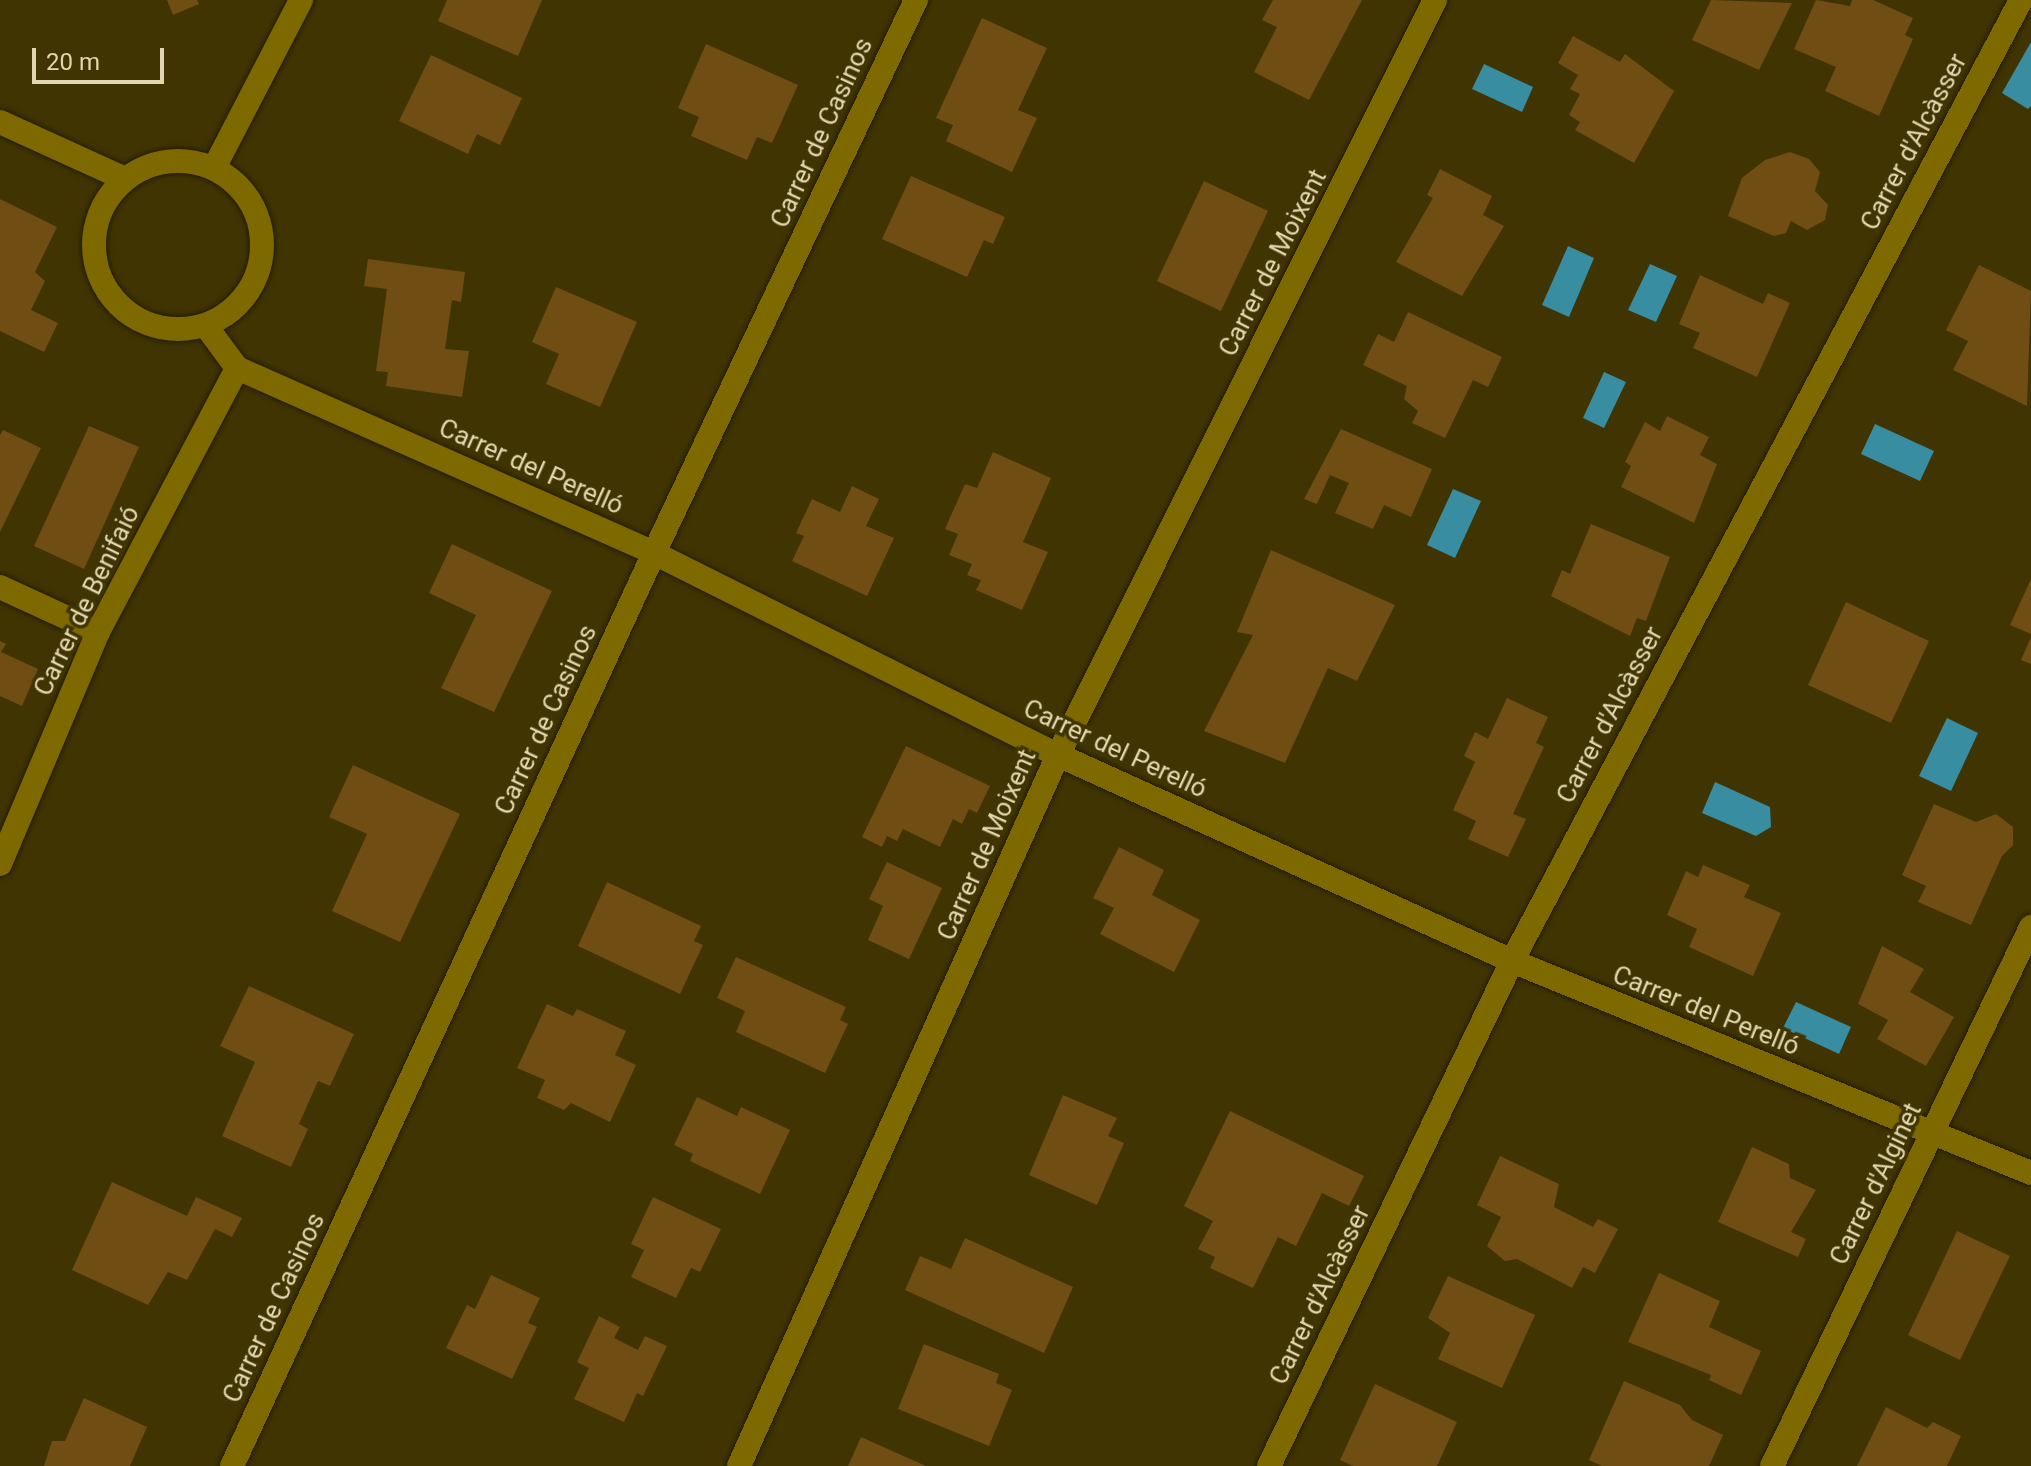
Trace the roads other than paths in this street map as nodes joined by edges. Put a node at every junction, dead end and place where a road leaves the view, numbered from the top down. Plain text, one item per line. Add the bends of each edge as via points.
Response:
1 (301, 0) edge
2 (916, 0) edge
3 (1435, 0) edge
4 (2021, 0) edge
5 (0, 122) edge
6 (214, 168) junction
7 (125, 179) junction
8 (206, 326) junction
9 (237, 368) junction
10 (654, 553) junction
11 (0, 587) edge
12 (98, 632) junction
13 (1058, 755) junction
14 (0, 864) edge
15 (2031, 927) edge
16 (1512, 961) junction
17 (1932, 1133) junction
18 (2031, 1173) edge
19 (232, 1466) edge
20 (739, 1466) edge
21 (1269, 1466) edge
22 (1772, 1466) edge

1 - 6 street
2 - 10 street, Carrer de Casinos
3 - 13 street, Carrer de Moixent
4 - 16 street, Carrer d'Alcàsser
5 - 7 street
6 - 7 street via 168,160
6 - 8 street via 238,184 255,208 263,235 261,263 251,290 231,312
7 - 8 street via 105,201 95,229 94,258 104,286 122,309 147,325 176,330
8 - 9 street, Carrer del Perelló
9 - 10 street, Carrer del Perelló
9 - 12 street, Carrer de Benifaió
10 - 13 street, Carrer del Perelló
10 - 19 street, Carrer de Casinos
11 - 12 street
12 - 14 street, Carrer de Benifaió
13 - 16 street, Carrer del Perelló
13 - 20 street, Carrer de Moixent
15 - 17 street, Carrer d'Alginet
16 - 17 street, Carrer del Perelló
16 - 21 street, Carrer d'Alcàsser
17 - 18 street, Carrer del Perelló
17 - 22 street, Carrer d'Alginet

